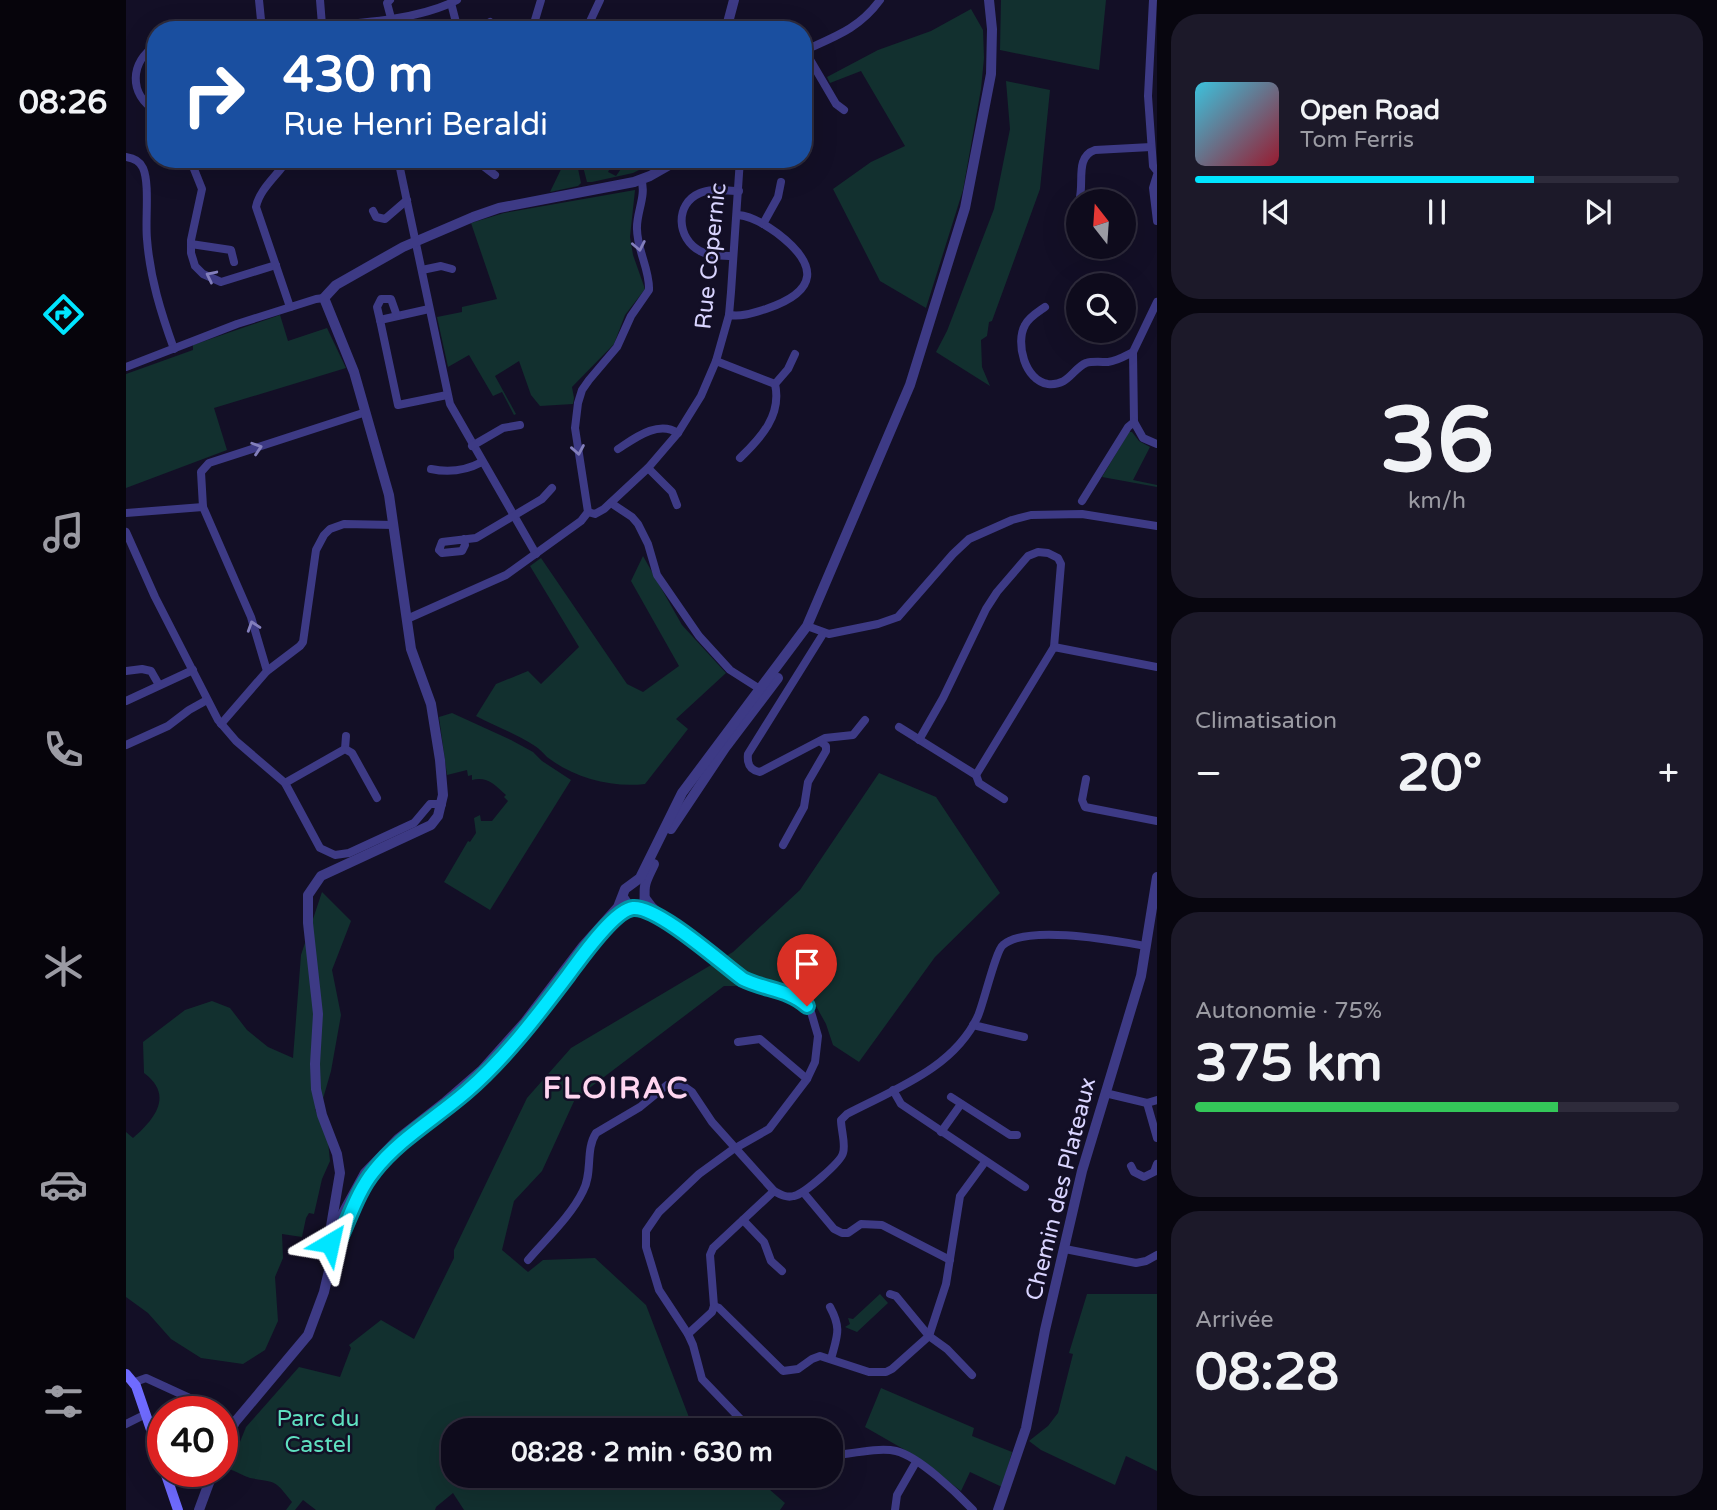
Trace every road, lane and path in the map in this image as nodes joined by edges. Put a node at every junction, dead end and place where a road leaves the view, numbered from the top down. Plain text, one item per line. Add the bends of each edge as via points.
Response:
1 (259, 0) edge
2 (320, 0) edge
3 (390, 0) edge
4 (541, 0) edge
5 (600, 0) edge
6 (734, 0) edge
7 (880, 0) edge
8 (989, 0) edge
9 (454, 2) edge
10 (1152, 2) edge
11 (441, 3) edge
12 (384, 19) junction
13 (261, 21) edge
14 (325, 21) edge
15 (370, 21) edge
16 (457, 21) edge
17 (535, 21) edge
18 (590, 21) edge
19 (728, 21) edge
20 (812, 47) edge
21 (147, 53) edge
22 (812, 64) edge
23 (147, 102) edge
24 (844, 110) dead end
25 (1151, 147) junction
26 (126, 157) edge
27 (193, 168) edge
28 (281, 168) edge
29 (400, 168) edge
30 (486, 168) edge
31 (662, 168) edge
32 (740, 168) edge
33 (1157, 173) edge
34 (495, 175) dead end
35 (641, 179) junction
36 (781, 182) dead end
37 (1080, 189) edge
38 (739, 191) junction
39 (407, 200) junction
40 (373, 211) dead end
41 (738, 215) junction
42 (1157, 221) edge
43 (763, 224) junction
44 (415, 241) junction
45 (191, 244) junction
46 (733, 256) junction
47 (234, 262) dead end
48 (276, 265) junction
49 (452, 269) dead end
50 (422, 270) junction
51 (324, 298) junction
52 (1157, 302) edge
53 (290, 307) junction
54 (1045, 307) dead end
55 (429, 309) junction
56 (729, 315) junction
57 (397, 316) junction
58 (380, 320) junction
59 (174, 349) junction
60 (1133, 352) junction
61 (795, 354) dead end
62 (716, 361) junction
63 (126, 367) edge
64 (775, 384) junction
65 (447, 395) junction
66 (366, 412) junction
67 (1134, 422) junction
68 (520, 425) dead end
69 (678, 433) junction
70 (1157, 444) edge
71 (472, 446) junction
72 (618, 449) dead end
73 (740, 458) dead end
74 (482, 462) junction
75 (648, 468) junction
76 (431, 469) dead end
77 (552, 488) dead end
78 (1082, 501) dead end
79 (611, 503) junction
80 (677, 505) dead end
81 (203, 508) junction
82 (588, 512) junction
83 (126, 513) edge
84 (513, 516) junction
85 (394, 525) junction
86 (1157, 526) edge
87 (126, 532) edge
88 (464, 539) dead end
89 (536, 554) junction
90 (407, 620) junction
91 (810, 628) junction
92 (823, 634) junction
93 (1054, 647) junction
94 (1157, 667) edge
95 (193, 670) junction
96 (126, 671) edge
97 (267, 671) junction
98 (159, 685) junction
99 (764, 691) junction
100 (207, 700) junction
101 (126, 701) edge
102 (865, 720) dead end
103 (221, 724) junction
104 (899, 727) dead end
105 (346, 736) dead end
106 (919, 740) junction
107 (821, 742) junction
108 (126, 745) edge
109 (345, 749) junction
110 (976, 775) junction
111 (1086, 779) dead end
112 (285, 783) junction
113 (377, 798) dead end
114 (1004, 799) dead end
115 (442, 804) junction
116 (1157, 821) edge
117 (783, 845) dead end
118 (1157, 877) edge
119 (632, 885) junction
120 (646, 894) junction
121 (623, 897) junction
122 (634, 908) junction
123 (671, 924) junction
124 (1146, 946) junction
125 (973, 1025) junction
126 (1024, 1037) dead end
127 (738, 1042) dead end
128 (807, 1079) junction
129 (893, 1090) junction
130 (1105, 1093) junction
131 (951, 1097) dead end
132 (1157, 1100) edge
133 (1147, 1103) junction
134 (961, 1104) junction
135 (942, 1132) junction
136 (1017, 1135) dead end
137 (1157, 1138) edge
138 (738, 1148) junction
139 (985, 1162) junction
140 (1157, 1164) edge
141 (1131, 1166) dead end
142 (1025, 1187) dead end
143 (774, 1191) junction
144 (803, 1192) junction
145 (743, 1220) junction
146 (336, 1246) junction
147 (1065, 1249) junction
148 (1157, 1255) edge
149 (528, 1260) dead end
150 (950, 1260) junction
151 (782, 1271) dead end
152 (890, 1294) dead end
153 (714, 1306) junction
154 (830, 1307) dead end
155 (688, 1334) junction
156 (929, 1335) junction
157 (831, 1359) junction
158 (972, 1375) dead end
159 (130, 1378) edge
160 (185, 1396) edge
161 (146, 1414) junction
162 (147, 1417) edge
163 (238, 1418) edge
164 (739, 1418) edge
165 (126, 1424) edge
166 (843, 1455) edge
167 (916, 1462) junction
168 (170, 1487) edge
169 (207, 1487) edge
170 (178, 1510) edge
171 (198, 1510) edge
172 (895, 1510) edge
173 (973, 1510) edge
174 (998, 1510) edge

1 - 13 street
2 - 14 street
3 - 12 street
4 - 17 street
5 - 18 street
6 - 19 street
7 - 20 street via 853,28
8 - 91 street via 991,74 965,208 910,385
9 - 11 street
9 - 16 street
10 - 25 street
11 - 12 street
12 - 15 street
21 - 23 street via 135,76
22 - 24 street
25 - 33 street
25 - 37 street via 1088,153
26 - 59 street via 143,167 146,179 146,237 153,284
27 - 45 street via 202,189
28 - 48 street via 257,201
29 - 39 street
30 - 34 street
31 - 35 street
32 - 38 street, Rue Copernic
33 - 42 street via 1153,188
35 - 44 street via 499,208
35 -> 82 street via 636,222 649,290 617,347 582,390 575,417
36 - 43 street
38 - 41 street, Rue Copernic
38 - 46 street via 701,192 692,197 682,214 683,233 693,246 702,253
39 - 40 street via 379,223
39 - 44 street
41 - 43 street
41 - 46 street, Rue Copernic
43 - 56 street via 802,255 808,269 806,281 779,304 738,317
44 - 50 street
44 - 51 street via 335,285
45 - 47 street via 231,250
48 -> 45 street via 221,282 195,266
46 - 56 street, Rue Copernic
48 - 53 street
49 - 50 street
50 - 55 street
51 - 53 street
51 - 66 street
52 - 60 street
53 - 59 street
54 - 60 street via 1026,323 1020,340 1030,371 1042,382 1063,382 1085,364 1109,362
55 - 57 street
55 - 65 street
56 - 62 street, Rue Copernic
57 - 58 street
57 - 58 street via 391,299 381,299 377,307
58 - 65 street via 398,405
59 - 63 street
60 - 67 street
61 - 64 street
62 - 64 street
62 - 69 street, Rue Copernic
64 - 73 street via 774,413
65 - 71 street
81 -> 66 street via 200,476 209,463
66 - 85 street
67 - 70 street via 1143,438
67 - 78 street
68 - 71 street via 503,428
69 - 72 street via 667,428 651,430
69 - 75 street, Rue Copernic
71 - 74 street
74 - 76 street via 470,469
74 - 84 street
75 - 79 street, Rue Copernic
75 - 80 street via 672,492
77 - 84 street
79 - 82 street, Rue Copernic via 595,514
79 - 99 street via 638,524 657,575 699,636 730,670
81 - 83 street
97 -> 81 street via 251,617
82 - 89 street
84 - 88 street via 477,538
84 - 89 street
85 - 90 street
85 - 97 street via 344,524 324,535 316,550 303,642
86 - 92 street via 1082,514 1012,520 969,539 898,617
87 - 95 street
89 - 90 street via 506,575
90 - 115 street via 413,657 433,714
91 - 92 street
91 - 99 street
92 - 107 street via 747,762 760,772
93 - 94 street
93 - 106 street via 1061,564 1058,558 1038,552 1028,556 992,601
93 - 110 street
95 - 98 street
95 - 100 street
96 - 98 street via 151,671
97 - 103 street
98 - 101 street
99 - 119 street via 682,793 640,878
99 - 120 street via 682,809 654,863
100 - 103 street
100 - 108 street via 168,726
102 - 107 street via 853,735
103 - 112 street
104 - 106 street
105 - 109 street
106 - 110 street
107 - 117 street via 826,751
109 - 112 street
109 - 113 street via 352,752
110 - 114 street via 979,783
111 - 116 street via 1085,807
112 - 115 street via 317,845 335,855 405,828 417,821 428,805
115 - 146 street via 431,825 321,876 308,895 318,1014 316,1088 340,1173 329,1238
118 - 124 street, Chemin des Plateaux
119 - 120 street
119 - 121 street
120 - 122 street via 642,906
120 - 123 street
121 - 122 street
121 - 146 street via 482,1070 371,1165 349,1199
122 - 123 street via 648,910
122 - 146 street via 623,911 597,939 486,1073 376,1168
123 - 128 street via 743,979 790,993 807,1006 818,1036 815,1062
124 - 125 street via 1066,934 1013,939 998,951
124 - 130 street, Chemin des Plateaux
125 - 126 street
125 - 129 street via 948,1056
127 - 128 street via 760,1039
128 - 138 street via 769,1129
129 - 135 street via 901,1104
129 - 144 street via 841,1120 841,1157
130 - 133 street
130 - 147 street, Chemin des Plateaux
131 - 134 street
132 - 133 street
133 - 137 street
134 - 135 street
134 - 136 street
135 - 139 street
138 - 143 street
138 - 149 street via 712,1122 692,1092 682,1085 667,1085 596,1133 583,1192
138 - 155 street via 699,1174 646,1231 659,1290
139 - 142 street
139 - 150 street via 960,1196
140 - 141 street via 1154,1172 1144,1177
143 - 144 street via 793,1197
143 - 145 street
144 - 150 street via 842,1233 861,1224 882,1226
145 - 151 street
145 - 153 street via 710,1255
146 - 163 street via 308,1335
147 - 148 street via 1136,1263
147 - 174 street, Chemin des Plateaux via 1026,1428
150 - 156 street
152 - 156 street
153 - 155 street
153 - 157 street via 783,1371 798,1369 820,1356
154 - 157 street via 839,1330
155 - 164 street via 702,1379
156 - 157 street via 886,1372 869,1372
156 - 158 street
159 - 160 street via 146,1378
159 - 161 main road
161 - 162 main road
161 - 165 street
166 - 167 street via 894,1451
167 - 172 street via 897,1495
167 - 173 street
168 - 170 main road
169 - 171 street

